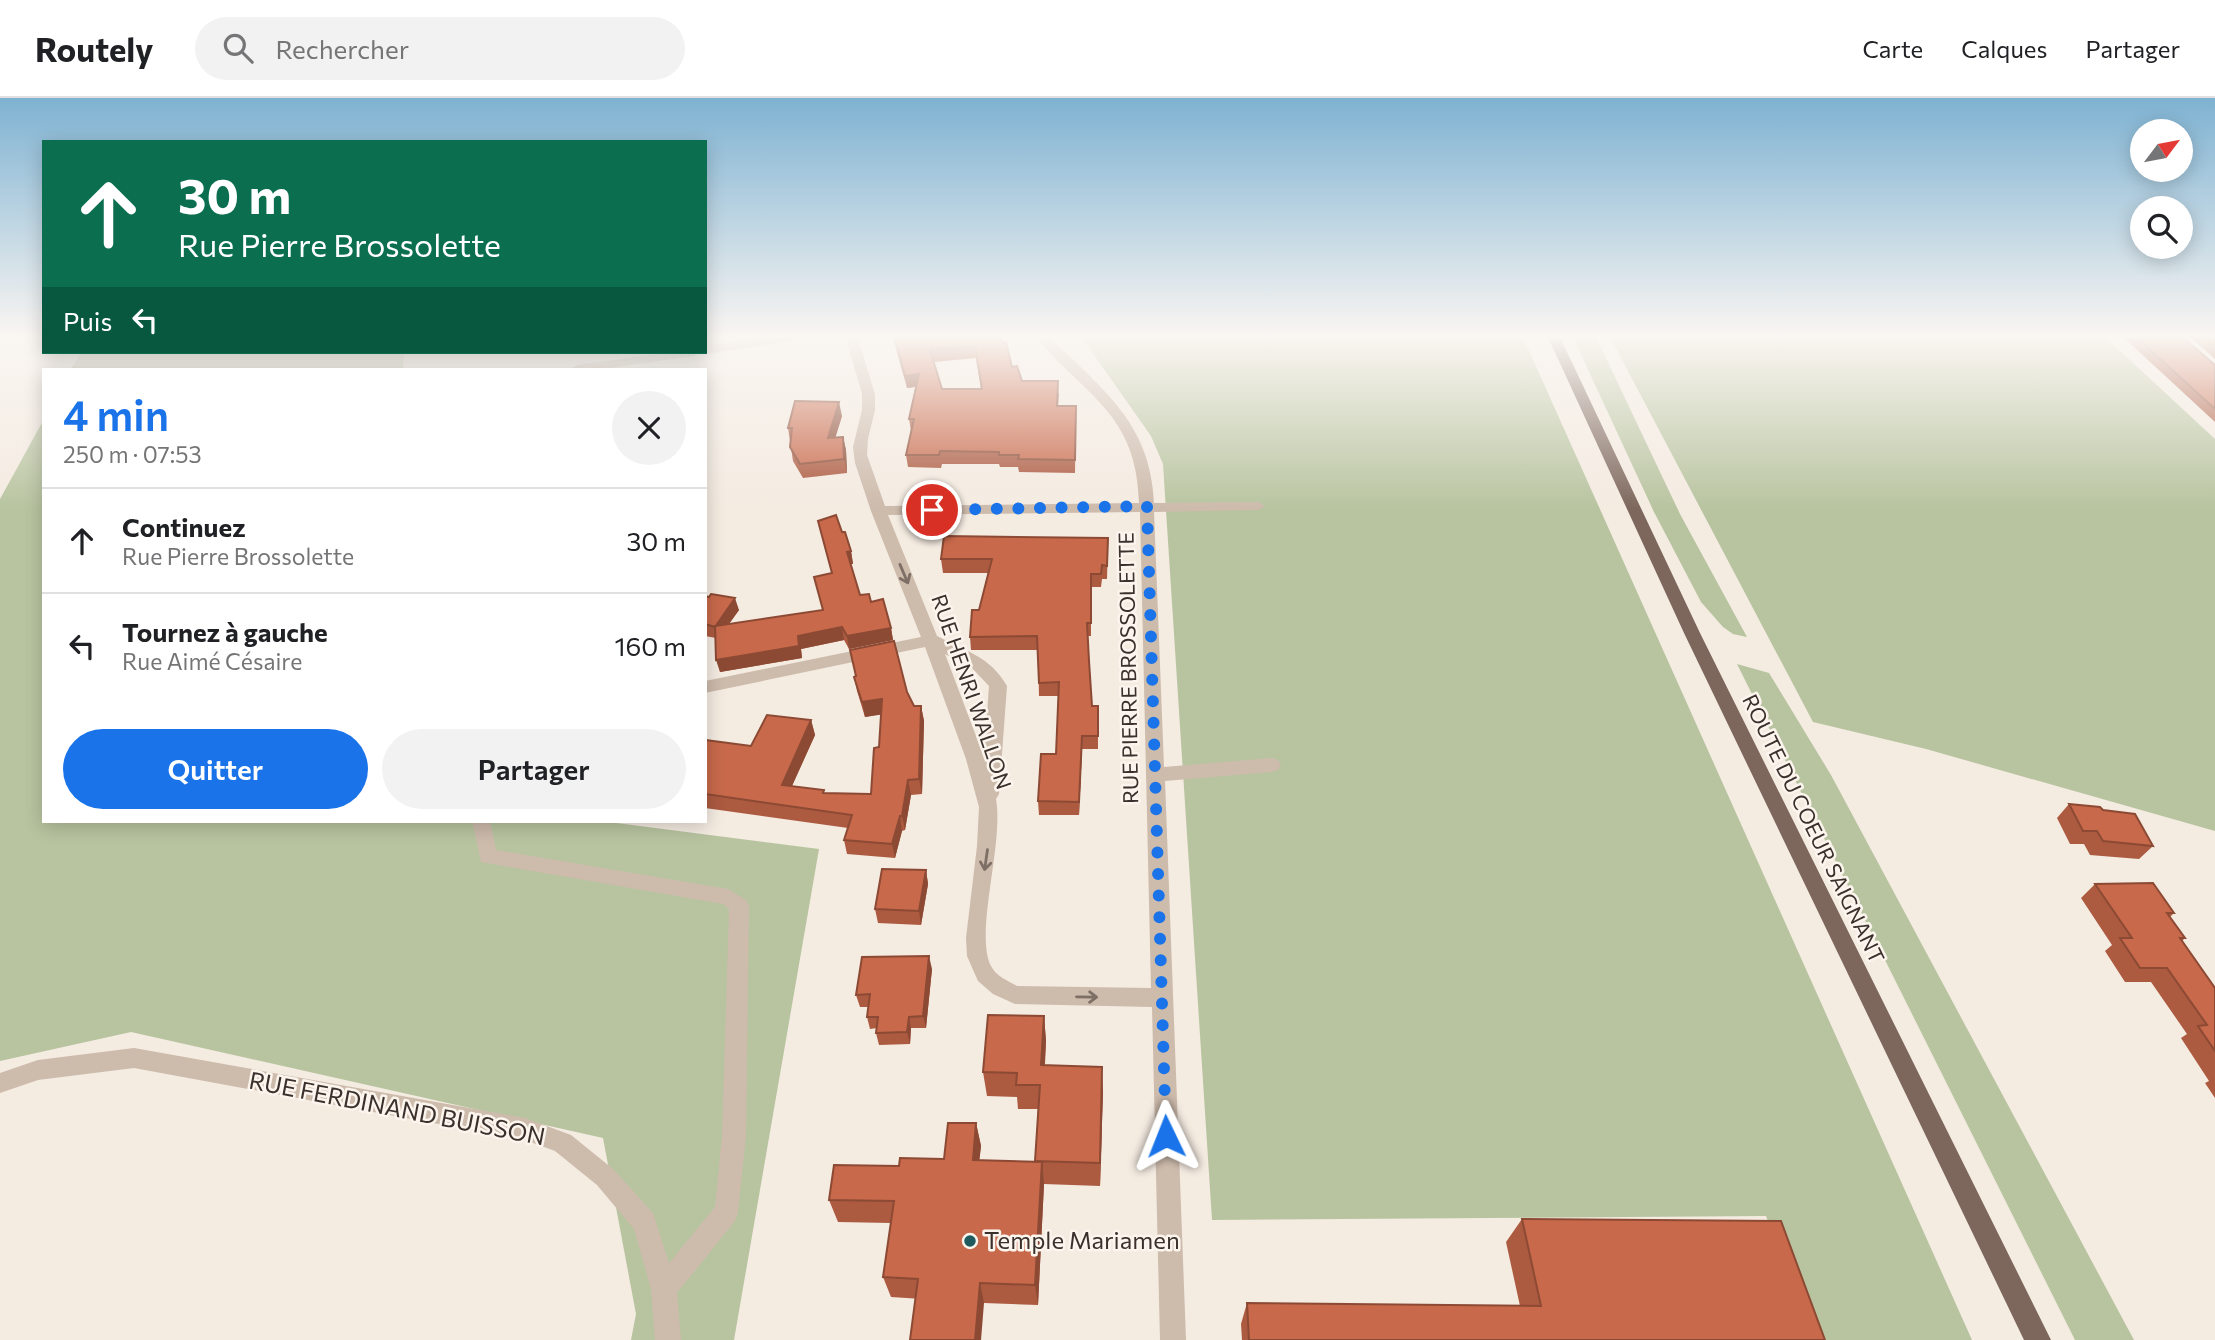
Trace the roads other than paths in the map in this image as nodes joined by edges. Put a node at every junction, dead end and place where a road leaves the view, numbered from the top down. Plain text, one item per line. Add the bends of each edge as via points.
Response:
1 (868, 393) edge
2 (1100, 393) edge
3 (1580, 393) edge
4 (1147, 506) junction
5 (1258, 506) dead end
6 (878, 511) junction
7 (932, 640) junction
8 (707, 687) edge
9 (1272, 765) dead end
10 (1154, 775) junction
11 (988, 810) junction
12 (481, 823) edge
13 (1161, 998) junction
14 (0, 1083) edge
15 (664, 1289) junction
16 (668, 1340) edge
17 (1172, 1340) edge
18 (2038, 1340) edge

1 - 6 street, RUE HENRI WALLON via 858,447
2 - 4 street, RUE PIERRE BROSSOLETTE via 1133,435 1146,479
3 - 18 main road, ROUTE DU COEUR SAIGNANT via 1698,646
4 - 5 street
4 - 6 street
4 - 10 street, RUE PIERRE BROSSOLETTE
6 -> 7 street, RUE HENRI WALLON
7 - 8 street
7 - 11 street, RUE HENRI WALLON via 982,779
7 - 11 street via 983,665 998,686
9 - 10 street
10 - 13 street, RUE PIERRE BROSSOLETTE
11 -> 13 street, RUE HENRI WALLON via 988,848 975,948 981,970 995,986 1015,995
12 - 15 street via 488,856 728,897 739,906 734,1136 726,1212
13 - 17 street, RUE PIERRE BROSSOLETTE
14 - 15 street, RUE FERDINAND BUISSON via 38,1070 134,1058 525,1129 563,1143 613,1186 644,1222
15 - 16 street, RUE FERDINAND BUISSON

